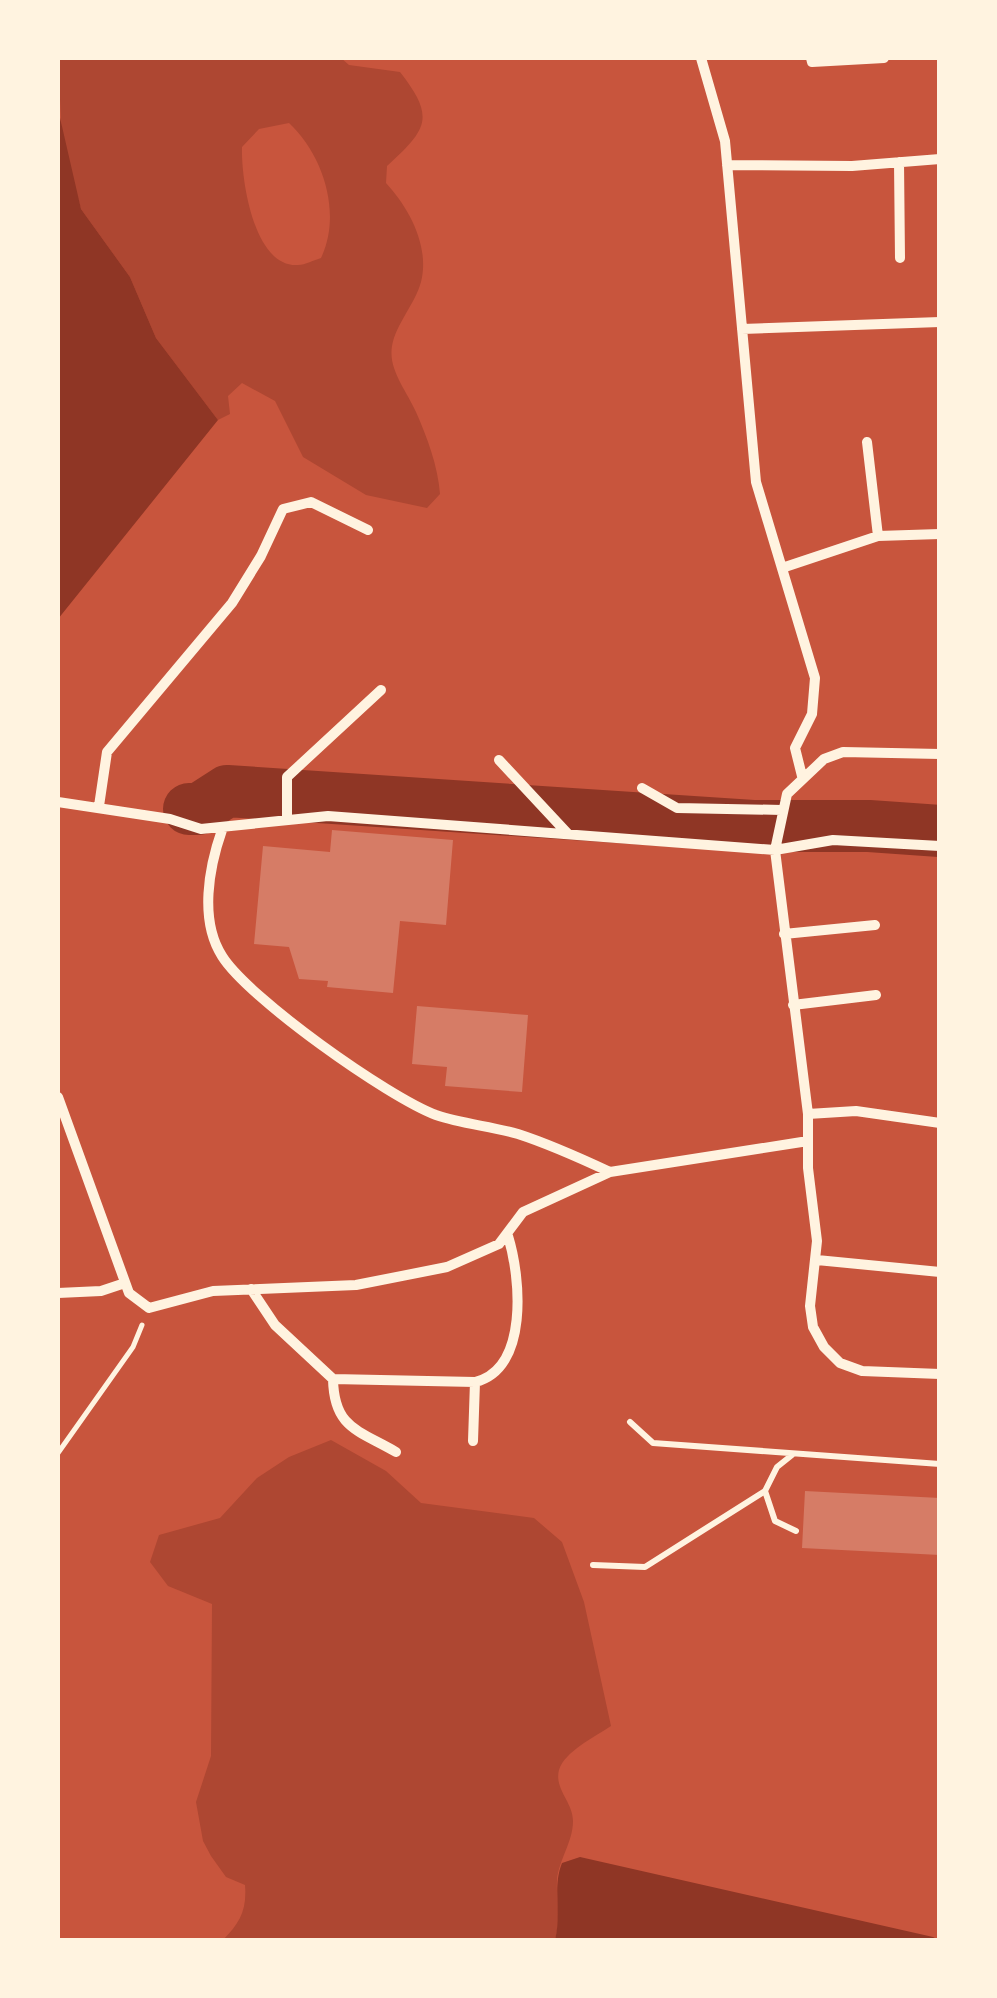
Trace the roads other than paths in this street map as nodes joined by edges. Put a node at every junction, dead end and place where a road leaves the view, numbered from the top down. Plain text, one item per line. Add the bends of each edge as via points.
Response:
1 (701, 58) edge
2 (811, 58) edge
3 (884, 58) edge
4 (940, 158) edge
5 (898, 162) junction
6 (727, 165) junction
7 (900, 258) dead end
8 (940, 322) edge
9 (742, 329) junction
10 (867, 442) dead end
11 (368, 530) dead end
12 (940, 534) edge
13 (878, 536) junction
14 (782, 568) junction
15 (381, 690) dead end
16 (940, 754) edge
17 (499, 760) dead end
18 (802, 776) junction
19 (642, 788) dead end
20 (58, 802) edge
21 (99, 806) junction
22 (781, 813) junction
23 (287, 818) junction
24 (222, 830) junction
25 (568, 834) junction
26 (776, 845) junction
27 (940, 846) edge
28 (875, 925) dead end
29 (784, 934) junction
30 (876, 995) dead end
31 (792, 1005) junction
32 (58, 1097) edge
33 (808, 1114) junction
34 (940, 1124) edge
35 (808, 1141) junction
36 (610, 1172) junction
37 (508, 1236) junction
38 (816, 1260) junction
39 (940, 1272) edge
40 (126, 1284) junction
41 (251, 1289) junction
42 (58, 1293) edge
43 (940, 1374) edge
44 (333, 1380) junction
45 (474, 1382) junction
46 (630, 1422) dead end
47 (473, 1441) dead end
48 (396, 1452) dead end
49 (794, 1454) junction
50 (940, 1464) edge
51 (765, 1490) junction
52 (796, 1530) dead end
53 (592, 1565) dead end

1 - 6 street
2 - 3 street
4 - 5 street
5 - 6 street
5 - 7 street
6 - 9 street
8 - 9 street
9 - 14 street via 756,482
10 - 13 street
11 - 21 street via 311,502 283,509 232,603 107,752
12 - 13 street
13 - 14 street
14 - 18 street via 815,678 812,714 795,748
15 - 23 street via 287,777
16 - 18 street via 843,752
17 - 25 street
18 - 22 street
19 - 22 street via 678,808
20 - 21 street
21 - 24 street
22 - 26 street
23 - 24 street
23 - 25 street
24 - 36 street via 212,858 210,926 222,956 282,1016 435,1114 516,1134
25 - 26 street
26 - 27 street via 833,840
26 - 29 street
28 - 29 street
29 - 31 street
30 - 31 street
31 - 33 street
32 - 40 street
33 - 34 street via 856,1111
33 - 35 street
35 - 36 street
35 - 38 street
36 - 37 street via 523,1212
37 - 41 street via 447,1267 356,1285
37 - 45 street via 516,1304 510,1354 490,1378
38 - 39 street
38 - 43 street via 814,1327 840,1362 862,1371
40 - 41 street via 136,1303 148,1308
40 - 42 street
41 - 44 street via 275,1325
44 - 45 street
44 - 48 street via 344,1422
45 - 47 street
46 - 49 lane via 653,1444
49 - 50 lane
49 - 51 lane via 776,1466
51 - 52 lane via 774,1521
51 - 53 lane via 645,1568

